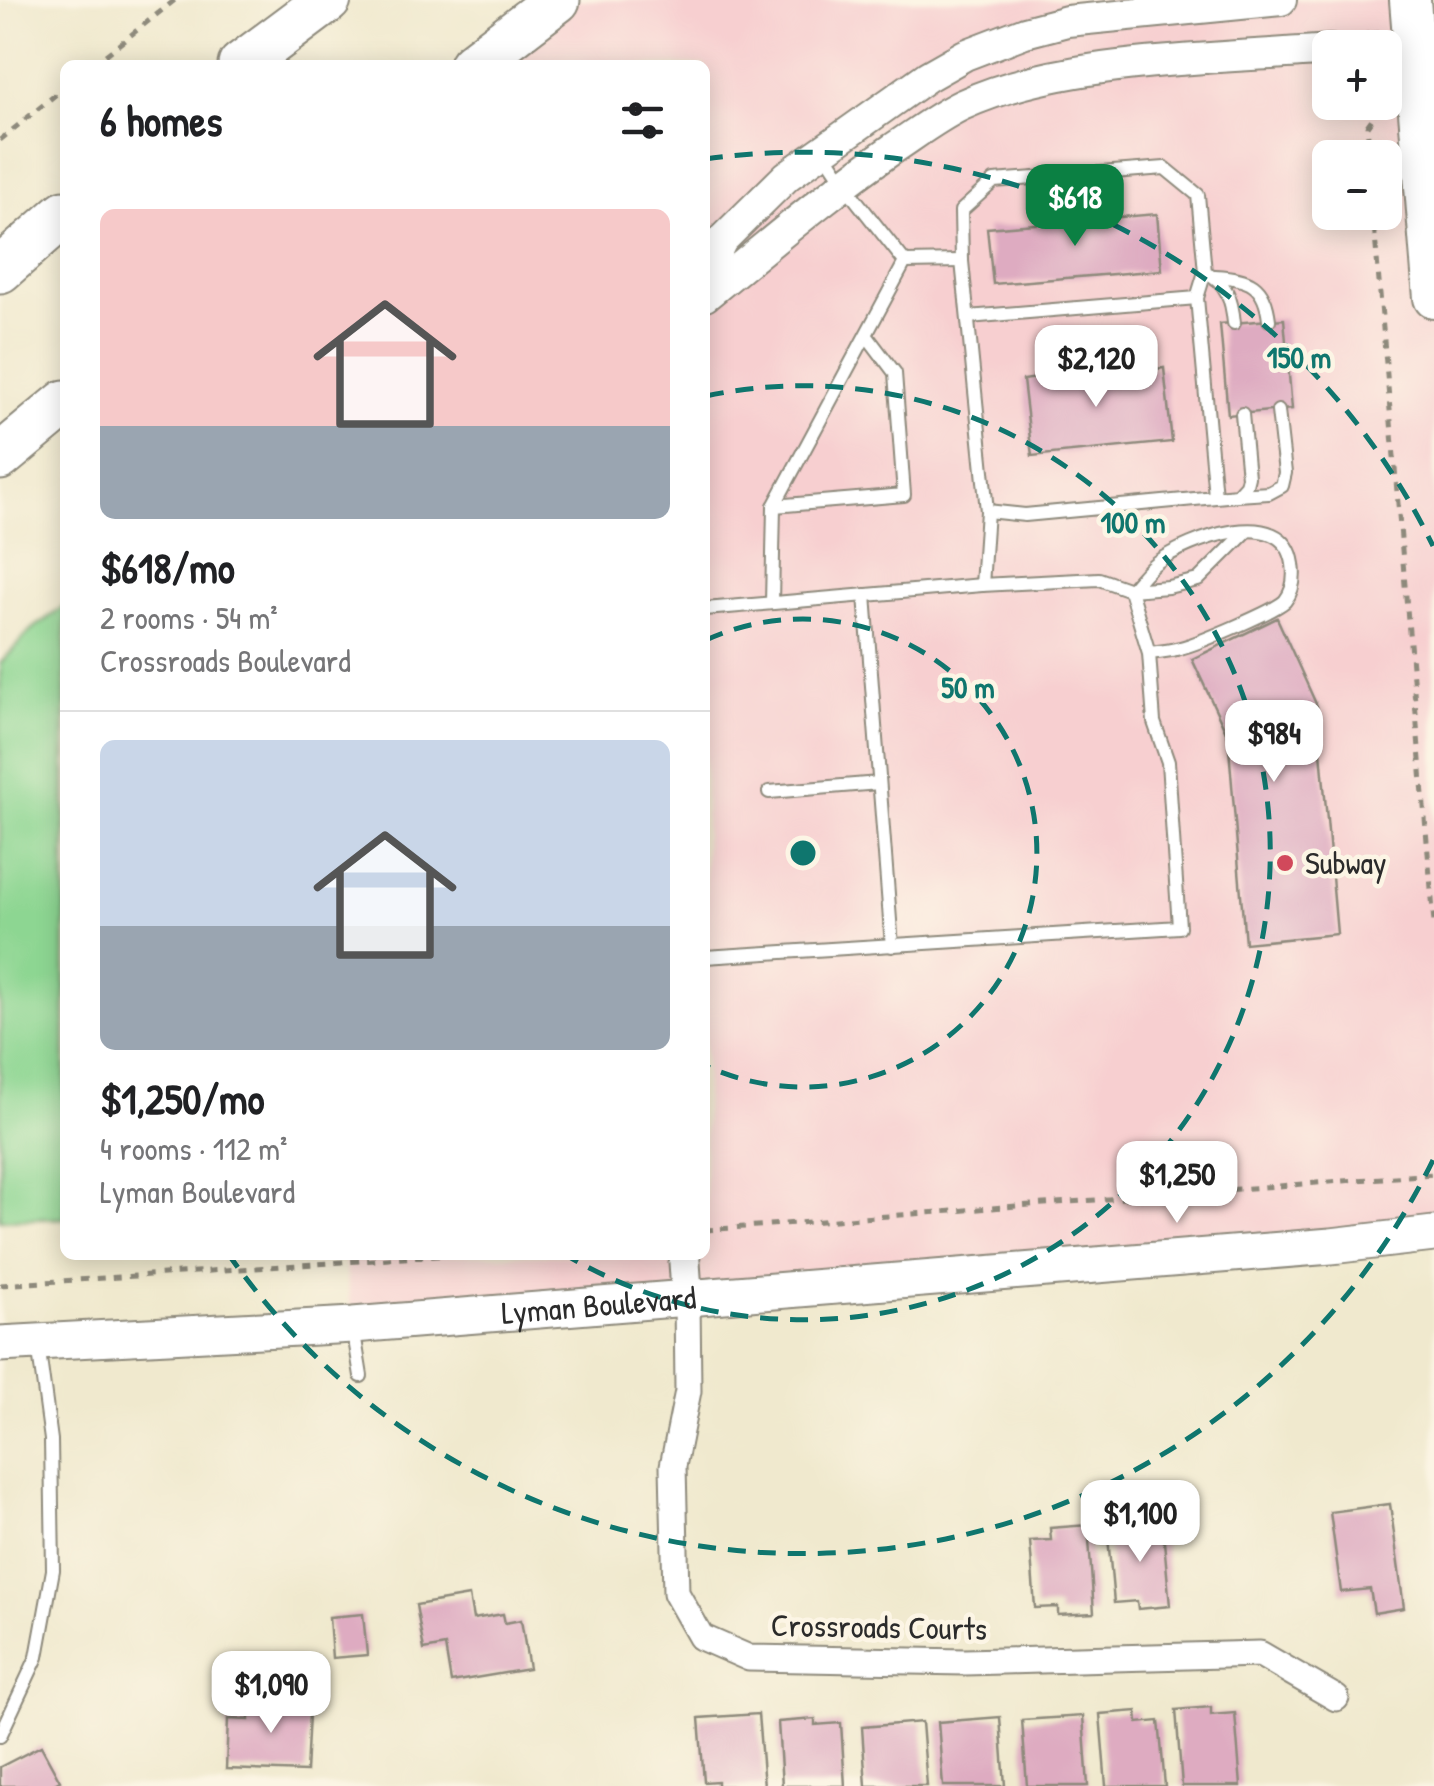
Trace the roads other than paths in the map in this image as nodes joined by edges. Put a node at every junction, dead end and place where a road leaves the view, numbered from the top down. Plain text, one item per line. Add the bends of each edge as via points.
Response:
1 (328, 0) edge
2 (557, 0) edge
3 (1281, 0) edge
4 (1410, 0) edge
5 (1423, 46) edge
6 (1312, 52) edge
7 (248, 60) edge
8 (479, 60) edge
9 (823, 150) junction
10 (844, 183) junction
11 (60, 217) edge
12 (905, 262) junction
13 (962, 262) junction
14 (710, 265) edge
15 (0, 270) edge
16 (1210, 274) junction
17 (710, 292) edge
18 (1197, 298) junction
19 (1434, 298) edge
20 (968, 317) junction
21 (1269, 320) dead end
22 (1234, 323) dead end
23 (867, 336) junction
24 (60, 407) edge
25 (1278, 410) dead end
26 (1242, 414) dead end
27 (0, 458) edge
28 (1237, 494) junction
29 (1215, 496) junction
30 (774, 506) junction
31 (987, 511) junction
32 (1249, 530) junction
33 (982, 585) junction
34 (1130, 590) junction
35 (865, 595) junction
36 (772, 603) junction
37 (710, 609) edge
38 (1150, 654) junction
39 (879, 783) junction
40 (768, 792) dead end
41 (892, 946) junction
42 (710, 957) edge
43 (1434, 1234) edge
44 (684, 1260) edge
45 (687, 1298) junction
46 (353, 1325) junction
47 (38, 1342) junction
48 (0, 1344) edge
49 (361, 1376) dead end
50 (1336, 1698) dead end
51 (0, 1736) edge

1 - 7 highway
2 - 8 highway
3 - 9 street via 1106,15 1025,32 928,76
4 - 5 main road
5 - 19 main road
6 - 10 street via 1036,80 960,106
9 - 10 lane
9 - 14 street via 722,240
10 - 12 lane
10 - 17 street
11 - 15 highway
12 - 13 lane
12 - 23 lane
13 - 16 lane via 961,210 994,181 1165,168 1198,195
13 - 20 lane
16 - 18 lane
16 - 21 lane via 1238,278 1262,292
16 - 22 lane via 1232,302
18 - 20 lane
18 - 29 lane
20 - 31 lane
23 - 30 lane
23 - 30 lane via 895,373 904,495
24 - 27 highway
25 - 28 lane via 1282,486
26 - 28 lane via 1248,478
28 - 29 lane
29 - 31 lane via 1025,515
30 - 36 lane
31 - 33 lane
32 - 34 lane via 1156,563
32 - 34 lane via 1198,580
32 - 38 lane via 1286,544 1294,570 1288,596 1182,648
33 - 34 lane via 1099,578
33 - 35 lane
34 - 38 lane
35 - 36 lane
35 - 39 lane
36 - 37 lane
38 - 41 lane via 1154,722 1168,762 1179,927
39 - 40 lane
39 - 41 lane
41 - 42 lane
43 - 45 main road, Lyman Boulevard
44 - 45 street
45 - 46 main road, Lyman Boulevard
45 - 50 street, Crossroads Courts via 688,1392 672,1466 676,1593 701,1638 749,1658 965,1662 1260,1654
46 - 47 main road, Lyman Boulevard
46 - 49 lane
47 - 48 main road, Lyman Boulevard
47 - 51 lane via 51,1440 53,1570 38,1657

